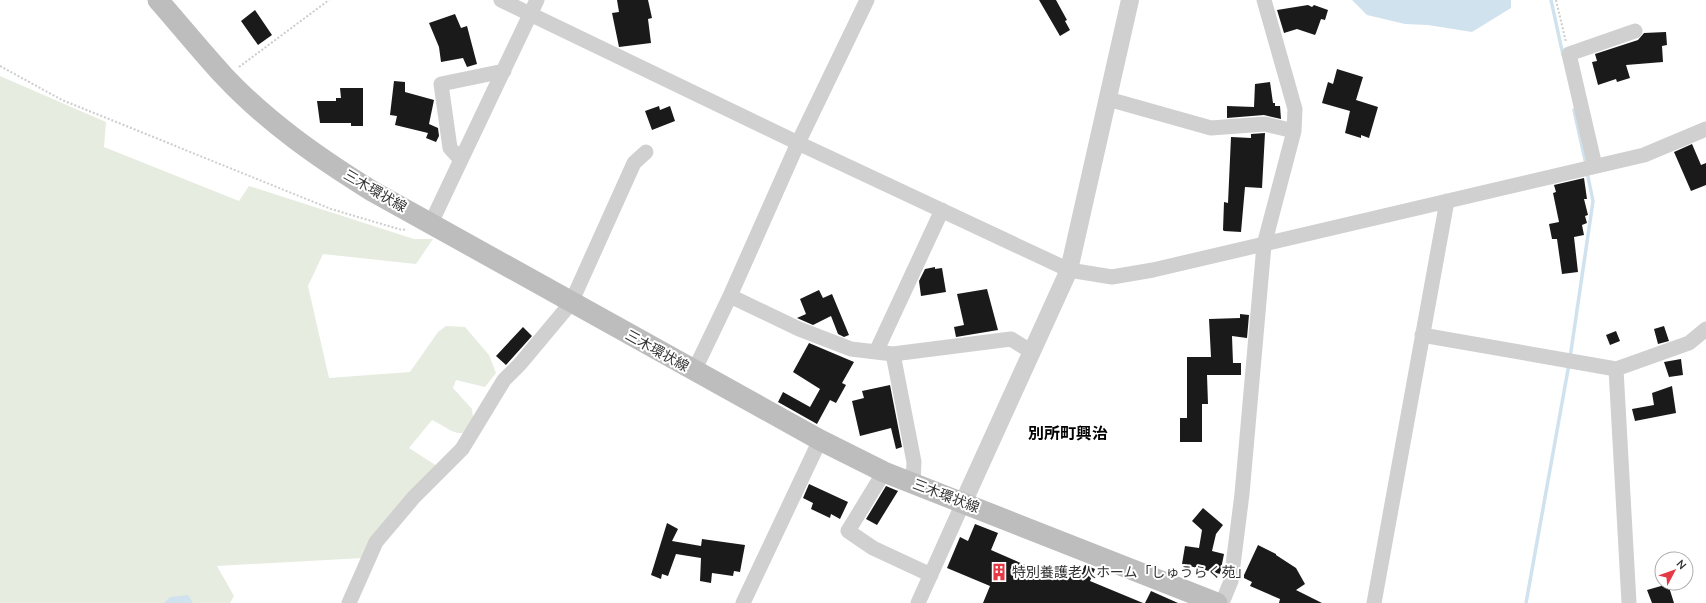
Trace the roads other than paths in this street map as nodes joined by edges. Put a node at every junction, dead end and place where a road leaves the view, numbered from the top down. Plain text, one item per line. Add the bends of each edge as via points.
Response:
1 (158, 0) edge
2 (501, 0) edge
3 (537, 0) edge
4 (867, 0) edge
5 (1130, 0) edge
6 (1264, 0) edge
7 (531, 15) junction
8 (1635, 31) dead end
9 (504, 71) junction
10 (1108, 98) junction
11 (1294, 131) junction
12 (1704, 135) edge
13 (798, 143) junction
14 (646, 152) dead end
15 (461, 160) junction
16 (1595, 166) junction
17 (1447, 201) junction
18 (942, 210) junction
19 (431, 222) junction
20 (1264, 245) junction
21 (1069, 270) junction
22 (730, 296) junction
23 (571, 303) junction
24 (1706, 329) edge
25 (1422, 335) junction
26 (876, 352) junction
27 (1032, 352) junction
28 (893, 354) junction
29 (1616, 369) junction
30 (694, 370) junction
31 (820, 440) junction
32 (884, 472) junction
33 (913, 484) junction
34 (963, 503) junction
35 (931, 575) junction
36 (349, 603) edge
37 (743, 603) edge
38 (918, 603) edge
39 (1217, 603) edge
40 (1222, 603) edge
41 (1374, 603) edge
42 (1629, 603) edge

1 - 19 main road, 三木環状線 via 225,77 301,145 372,191
2 - 7 street
3 - 7 street
4 - 13 street
5 - 10 street
6 - 11 street via 1295,109
7 - 9 street
7 - 13 street
8 - 16 street via 1569,54
9 - 15 street
9 - 15 street via 441,84 450,148
10 - 11 street via 1210,128 1265,124
10 - 21 street
11 - 20 street
12 - 16 street via 1644,155
13 - 18 street
13 - 22 street
14 - 23 street via 634,164
15 - 19 street
16 - 17 street
17 - 20 street
17 - 25 street
18 - 21 street
18 - 26 street
19 - 23 main road, 三木環状線
20 - 21 street via 1153,270 1112,276
20 - 40 street via 1241,501 1231,581
21 - 27 street
22 - 26 street via 799,329 851,349
22 - 30 street
23 - 30 main road, 三木環状線
23 - 36 street via 504,380 462,449 414,497 376,542
24 - 29 street via 1689,343
25 - 29 street
25 - 41 street
26 - 28 street
27 - 28 street via 1012,339
27 - 34 street
28 - 33 street via 914,462
29 - 42 street
30 - 31 main road, 三木環状線
31 - 32 main road, 三木環状線
31 - 37 street
32 - 33 main road, 三木環状線
32 - 35 street via 848,531 872,548
33 - 34 main road, 三木環状線
34 - 35 street
34 - 39 main road, 三木環状線
35 - 38 street

